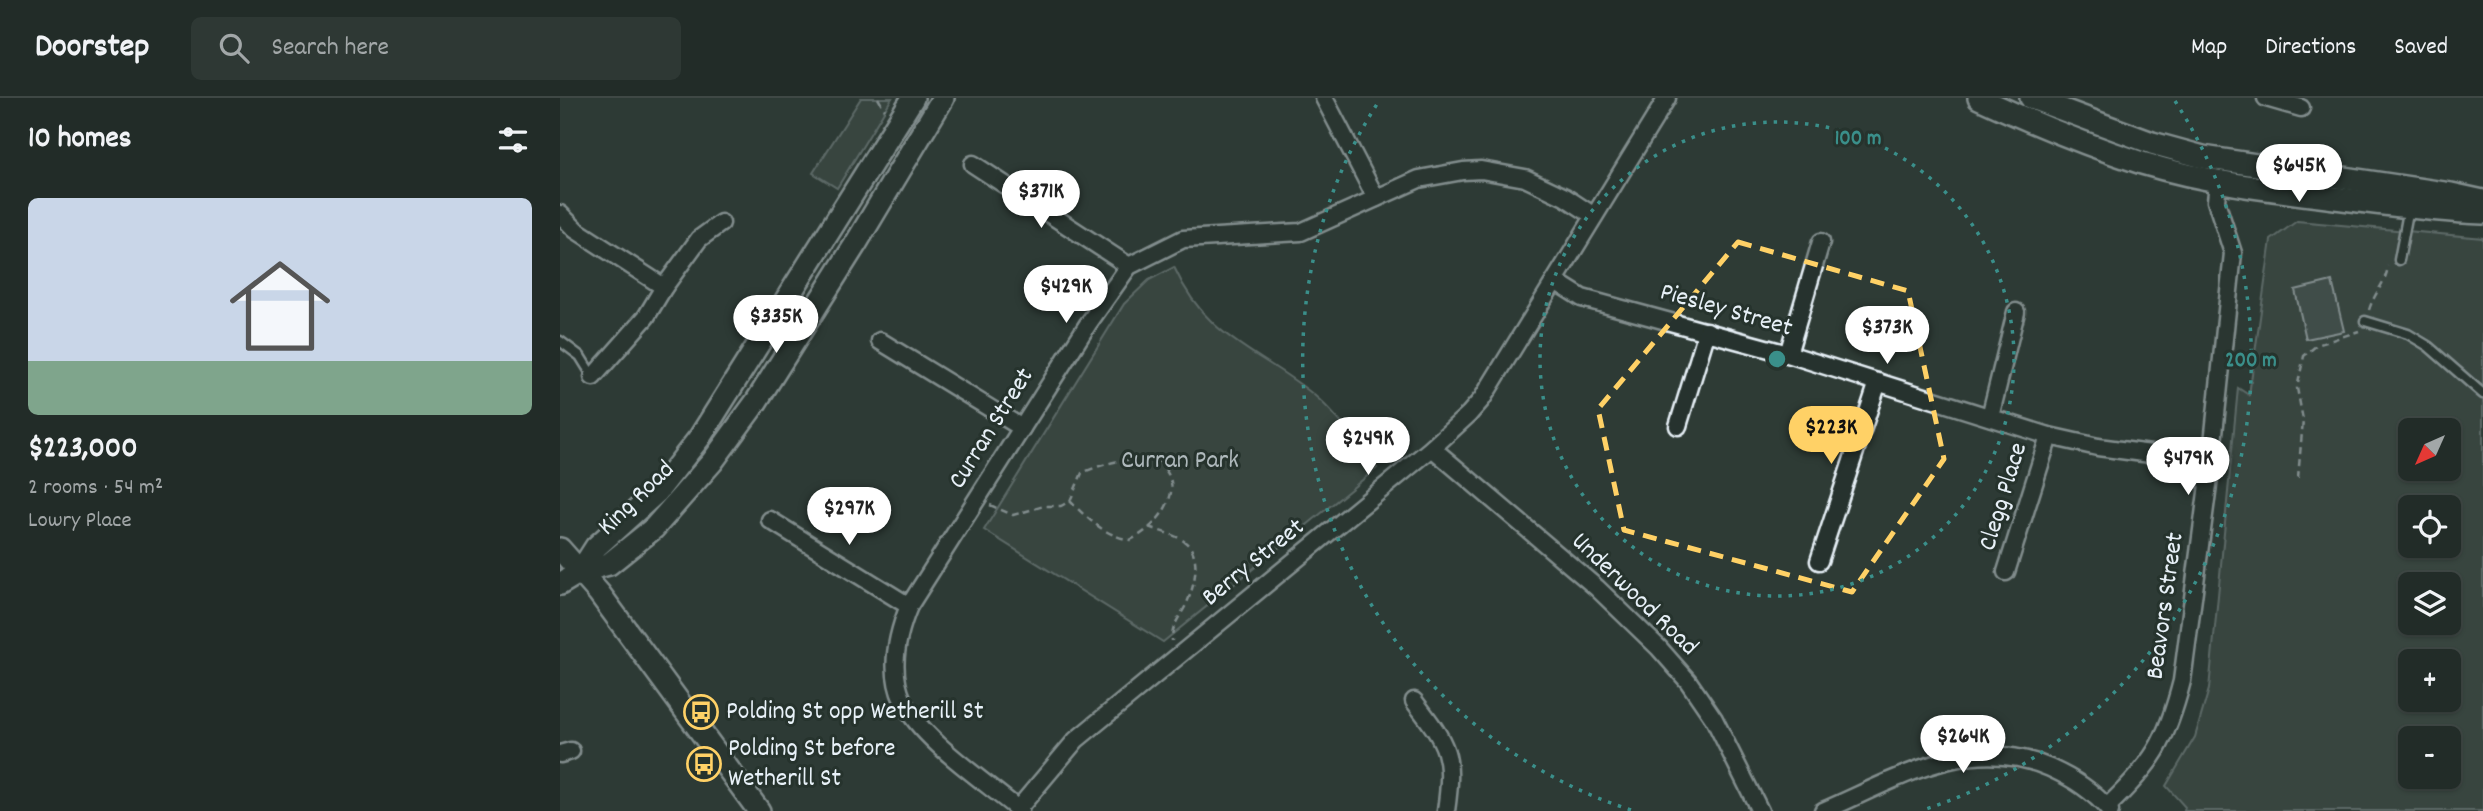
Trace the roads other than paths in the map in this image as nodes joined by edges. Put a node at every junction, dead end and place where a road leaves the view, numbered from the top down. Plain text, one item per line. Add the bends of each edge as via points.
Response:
1 (913, 98) edge
2 (943, 98) edge
3 (1324, 98) edge
4 (1667, 98) edge
5 (1979, 98) edge
6 (2030, 98) edge
7 (2266, 98) edge
8 (2301, 108) dead end
9 (972, 164) dead end
10 (2367, 181) junction
11 (2218, 182) junction
12 (1376, 198) junction
13 (2483, 201) edge
14 (2409, 207) junction
15 (2483, 213) edge
16 (560, 214) edge
17 (1594, 216) junction
18 (721, 223) dead end
19 (1821, 242) dead end
20 (2399, 260) dead end
21 (1129, 266) junction
22 (1556, 281) junction
23 (664, 287) junction
24 (2016, 312) dead end
25 (2365, 321) road end
26 (1707, 331) junction
27 (560, 341) edge
28 (880, 341) dead end
29 (1788, 354) junction
30 (593, 377) joint
31 (1878, 383) junction
32 (2483, 394) edge
33 (1990, 417) junction
34 (1678, 426) dead end
35 (1022, 428) junction
36 (2049, 436) junction
37 (1432, 448) junction
38 (2211, 462) junction
39 (770, 520) dead end
40 (560, 549) edge
41 (1819, 561) dead end
42 (580, 572) junction
43 (2006, 572) dead end
44 (560, 584) edge
45 (909, 606) junction
46 (1414, 701) dead end
47 (1852, 805) edge
48 (2108, 809) edge
49 (1019, 810) edge
50 (760, 811) edge
51 (1446, 811) edge
52 (1760, 811) edge
53 (1823, 811) edge

1 - 42 main road, King Road via 700,437 657,492 596,547
2 - 42 main road, King Road via 757,402 712,463 654,528 609,565
3 - 12 street
4 - 17 street, Berry Street
5 - 11 main road via 2087,144
6 - 10 main road via 2203,157
6 - 11 main road via 2070,127 2207,168
7 - 8 street
9 - 21 street
10 - 11 main road via 2316,185 2228,175
10 - 13 main road
11 - 14 main road
11 - 38 street, Beavors Street via 2216,201 2233,253
12 - 17 street, Curran Street via 1419,179 1481,170 1525,178
12 - 21 street, Curran Street via 1301,232 1183,239
14 - 15 main road
14 - 20 lane
16 - 23 street via 586,237
17 - 22 street, Berry Street
18 - 23 street via 698,239
19 - 29 street
21 - 35 street, Curran Street
22 - 26 street, Piesley Street via 1582,298
22 - 37 street, Berry Street via 1482,399
23 - 30 street via 646,317
24 - 33 street
25 - 32 lane via 2408,334 2428,346
26 - 29 street, Piesley Street
26 - 34 street
27 - 30 lane via 580,356
28 - 35 street
29 - 31 street, Piesley Street
31 - 33 street, Piesley Street
31 - 41 street
33 - 36 street, Piesley Street
35 - 45 street, Curran Street
36 - 38 street, Piesley Street
36 - 43 street, Clegg Place
37 - 49 street, Berry Street via 1076,740
37 - 52 street, Underwood Road via 1605,595 1660,648 1714,719
38 - 48 street, Beavors Street via 2182,681 2174,711 2145,769
39 - 45 street
40 - 42 main road
42 - 44 main road
42 - 50 main road
45 - 49 street, Curran Street via 895,654 902,699 936,742
46 - 51 street via 1448,752
47 - 48 street via 1934,764 1991,754 2042,764 2075,779
47 - 53 street

